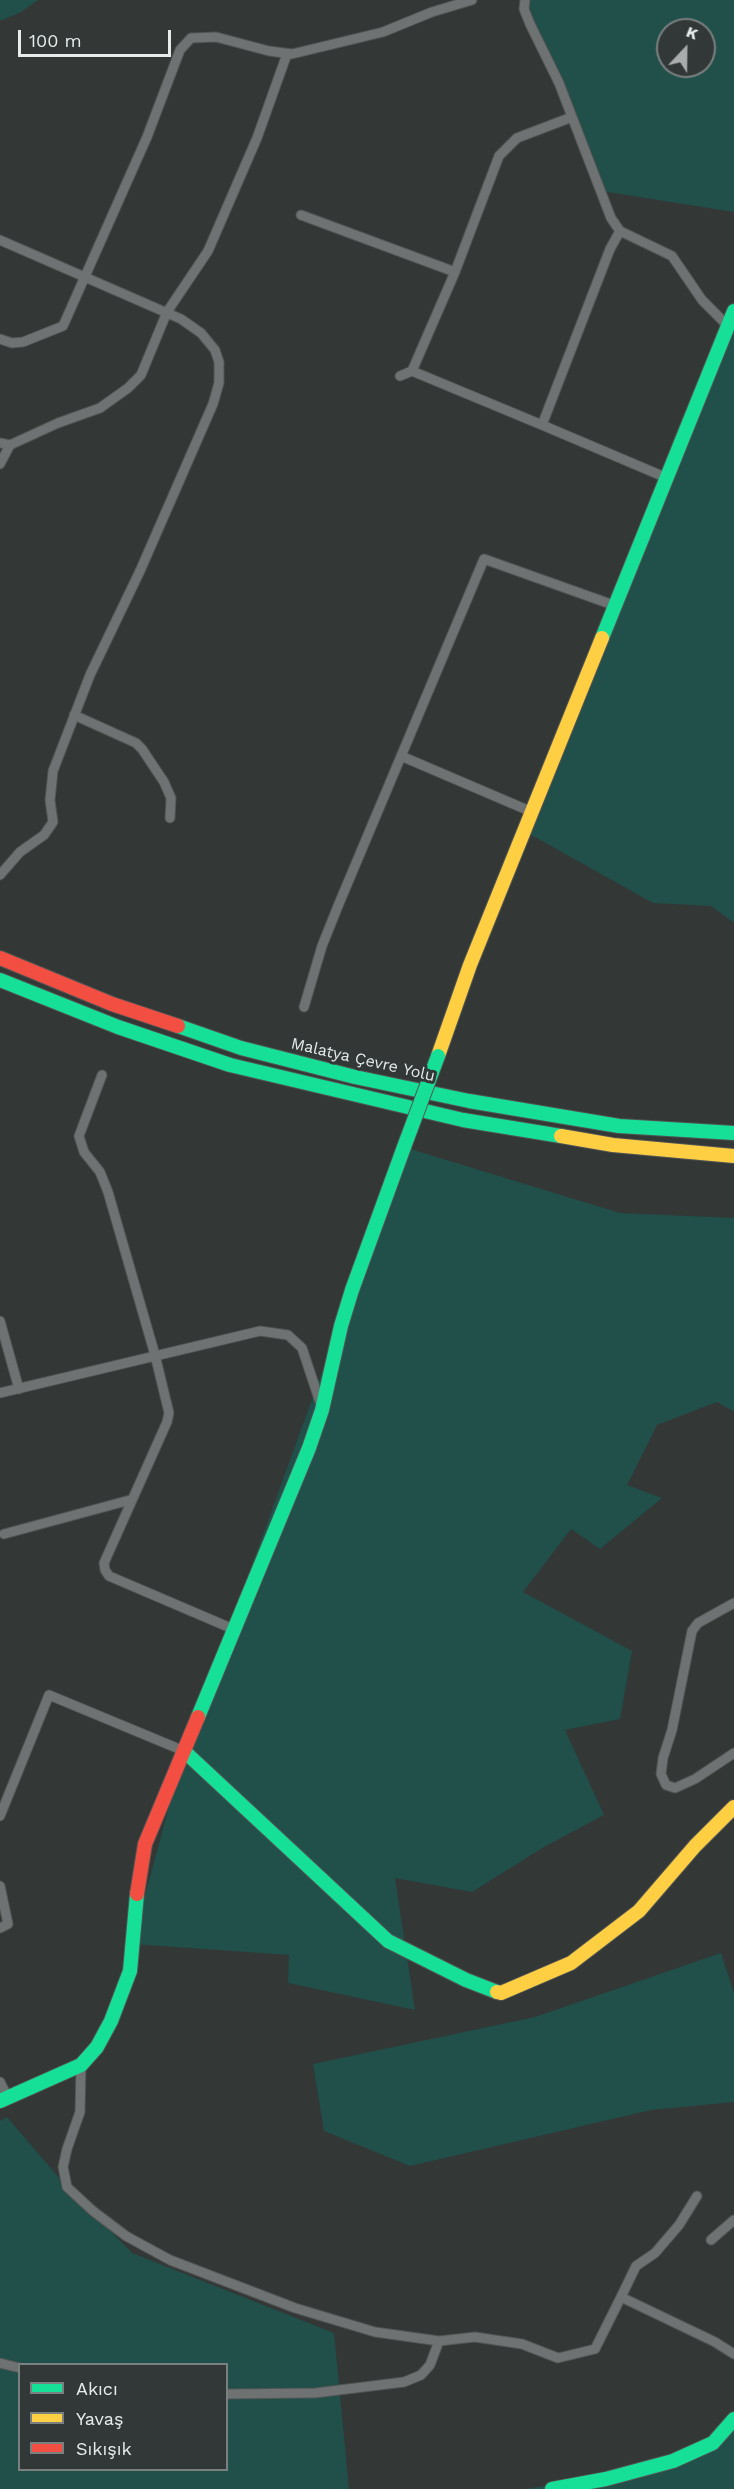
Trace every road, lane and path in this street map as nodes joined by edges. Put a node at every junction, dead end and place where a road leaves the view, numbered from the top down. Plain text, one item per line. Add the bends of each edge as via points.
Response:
1 (471, 0) edge
2 (525, 0) edge
3 (287, 54) junction
4 (572, 117) junction
5 (301, 215) dead end
6 (620, 231) junction
7 (0, 240) edge
8 (454, 272) junction
9 (84, 276) junction
10 (734, 311) edge
11 (167, 312) junction
12 (727, 325) junction
13 (0, 339) edge
14 (412, 371) junction
15 (400, 376) dead end
16 (542, 425) junction
17 (5, 444) edge
18 (0, 464) edge
19 (667, 478) junction
20 (616, 606) junction
21 (74, 715) junction
22 (401, 756) junction
23 (532, 812) junction
24 (170, 818) dead end
25 (0, 875) edge
26 (0, 958) edge
27 (0, 980) edge
28 (304, 1007) dead end
29 (102, 1075) dead end
30 (734, 1133) edge
31 (734, 1156) edge
32 (0, 1321) edge
33 (154, 1355) junction
34 (19, 1389) junction
35 (0, 1393) edge
36 (322, 1410) junction
37 (130, 1500) junction
38 (4, 1534) dead end
39 (734, 1603) edge
40 (233, 1629) junction
41 (184, 1751) junction
42 (734, 1753) edge
43 (734, 1807) edge
44 (0, 1816) edge
45 (0, 1886) edge
46 (0, 1928) edge
47 (81, 2065) junction
48 (0, 2082) edge
49 (4, 2098) edge
50 (697, 2196) dead end
51 (734, 2220) edge
52 (711, 2240) dead end
53 (621, 2297) junction
54 (439, 2341) junction
55 (734, 2354) edge
56 (0, 2363) edge
57 (18, 2368) edge
58 (228, 2394) edge
59 (734, 2419) edge
60 (552, 2489) edge

1 - 3 street via 383,32
2 - 4 street via 530,24
3 - 9 street via 216,37 191,38 184,43 147,137
3 - 11 street via 257,138 208,251
4 - 6 street via 611,218
4 - 8 street via 517,138 499,156
5 - 8 street
6 - 12 street via 672,256 702,300
6 - 16 street
7 - 9 street
8 - 14 street
9 - 11 street
9 - 13 street via 63,326 23,342
10 - 12 main road
11 - 17 street via 141,375 128,388 100,408
11 - 21 street via 201,333 214,350 219,362 219,383 194,448
12 - 19 main road
14 - 15 street
14 - 16 street
16 - 19 street
17 - 18 street
19 - 20 main road
20 - 22 street via 484,559
20 - 23 main road
21 - 24 street via 142,749 171,798
21 - 25 street via 53,771 53,822
22 - 23 street
22 - 28 street via 322,946
23 - 36 main road, bridge via 470,965 352,1290
26 - 30 main road, Malatya Çevre Yolu via 112,1004 241,1048 355,1077 619,1126
27 - 31 main road via 118,1027 230,1065 330,1090 463,1120 613,1145
29 - 33 street via 79,1136 108,1192
32 - 34 street
33 - 34 street
33 - 36 street via 260,1330 288,1335 302,1348
33 - 37 street via 169,1413
34 - 35 street
36 - 40 main road
37 - 38 street
37 - 40 street via 104,1563 110,1576
39 - 42 street via 698,1623 692,1631 661,1774 666,1785 675,1788
40 - 41 main road
41 - 43 main road via 388,1941 501,1993 571,1963 639,1911 695,1845
41 - 44 street via 49,1695
41 - 47 main road via 145,1844 130,1971 111,2021 97,2047
45 - 46 street via 8,1924
47 - 49 main road
47 - 54 street via 80,2112 63,2167 67,2187 93,2211 170,2260 295,2308 375,2332
48 - 49 street
50 - 53 street via 655,2253 636,2266
51 - 52 street
53 - 54 street via 595,2349 578,2355 558,2358 522,2344 475,2337
53 - 55 street
54 - 58 street via 430,2365 421,2375 404,2382 315,2393
56 - 57 street
59 - 60 main road via 713,2443 673,2461

